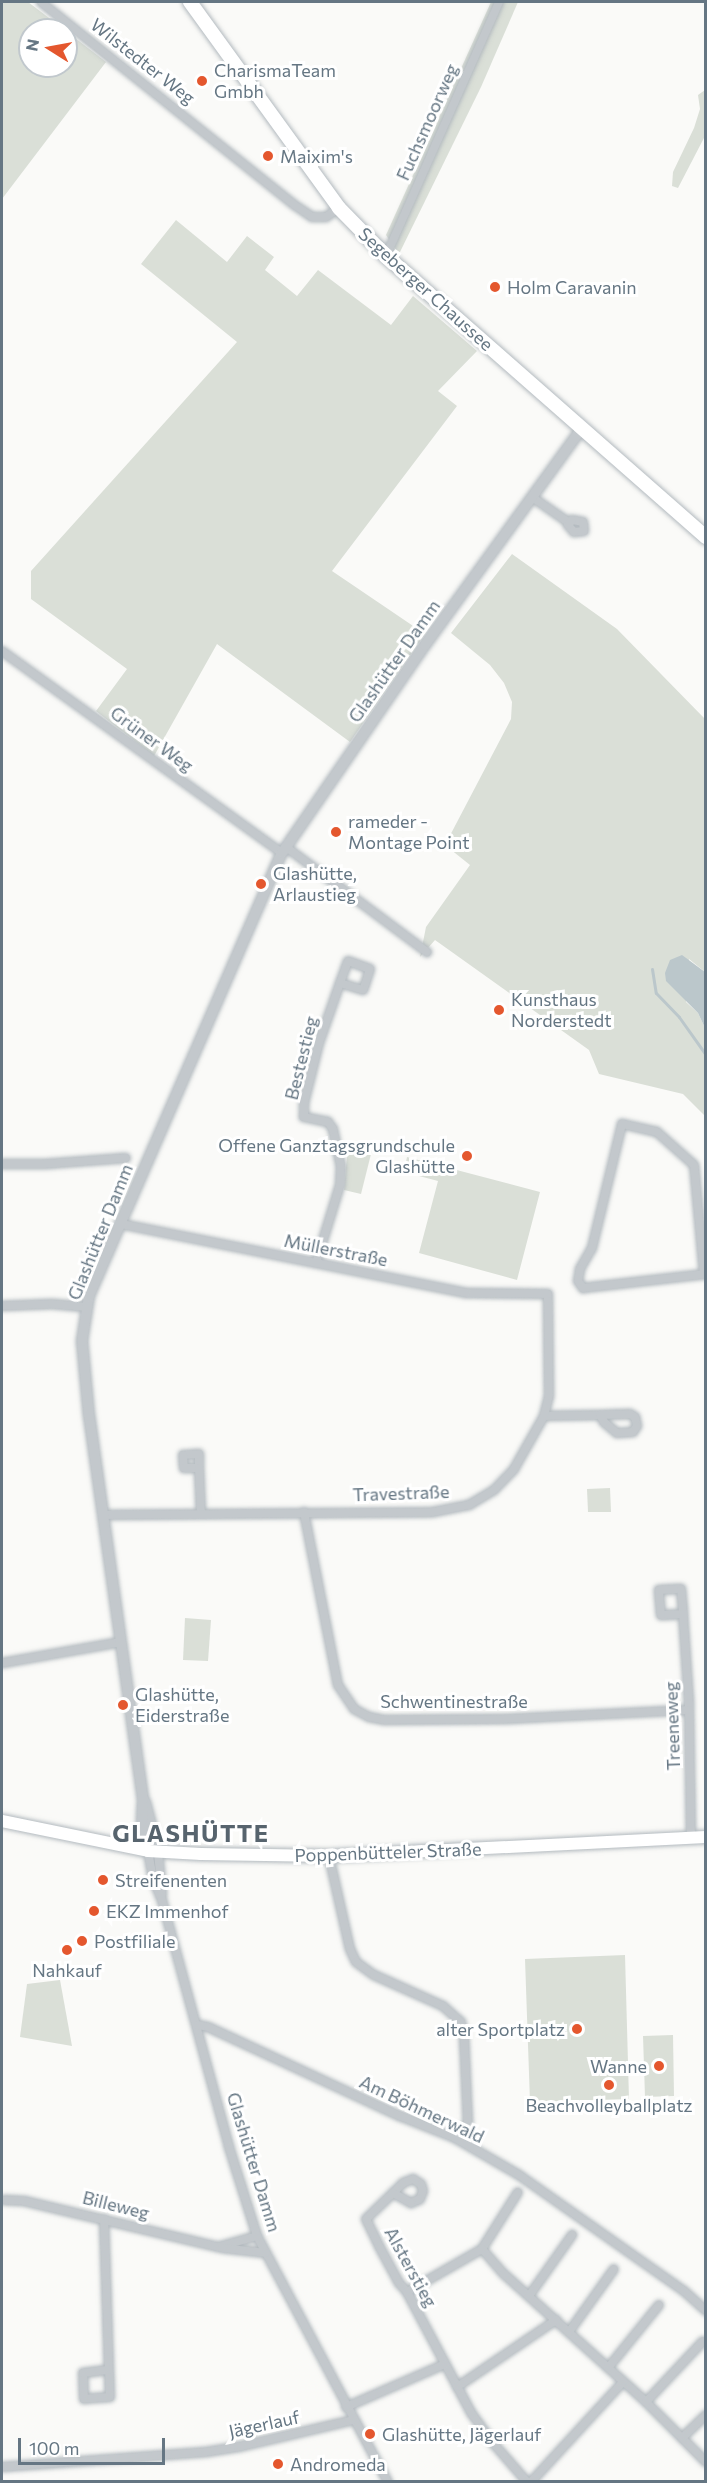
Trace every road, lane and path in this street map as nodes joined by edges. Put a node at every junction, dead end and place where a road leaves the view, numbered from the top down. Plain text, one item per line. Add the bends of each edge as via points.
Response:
1 (41, 2) edge
2 (190, 2) edge
3 (499, 2) edge
4 (339, 208) junction
5 (386, 256) junction
6 (582, 428) junction
7 (532, 497) junction
8 (568, 522) dead end
9 (705, 537) edge
10 (2, 651) edge
11 (284, 850) junction
12 (427, 952) dead end
13 (340, 983) dead end
14 (126, 1158) dead end
15 (2, 1164) edge
16 (120, 1224) junction
17 (316, 1263) junction
18 (705, 1274) edge
19 (548, 1294) joint
20 (2, 1306) edge
21 (86, 1307) junction
22 (600, 1415) dead end
23 (544, 1416) junction
24 (199, 1468) dead end
25 (304, 1512) junction
26 (201, 1513) junction
27 (104, 1515) junction
28 (683, 1614) dead end
29 (121, 1642) junction
30 (2, 1663) edge
31 (689, 1710) junction
32 (2, 1821) edge
33 (691, 1837) junction
34 (705, 1837) edge
35 (153, 1851) junction
36 (329, 1856) junction
37 (198, 2025) junction
38 (455, 2138) junction
39 (518, 2192) dead end
40 (393, 2193) dead end
41 (4, 2200) dead end
42 (104, 2219) junction
43 (572, 2235) dead end
44 (257, 2236) junction
45 (219, 2247) junction
46 (482, 2249) junction
47 (266, 2253) junction
48 (614, 2269) dead end
49 (407, 2292) junction
50 (529, 2296) junction
51 (659, 2305) dead end
52 (705, 2311) edge
53 (556, 2320) junction
54 (569, 2332) junction
55 (703, 2341) dead end
56 (445, 2364) junction
57 (608, 2368) junction
58 (109, 2370) junction
59 (622, 2382) junction
60 (457, 2387) junction
61 (646, 2402) junction
62 (346, 2406) junction
63 (705, 2415) edge
64 (353, 2420) junction
65 (682, 2438) junction
66 (705, 2462) edge
67 (2, 2467) edge
68 (388, 2481) edge
69 (529, 2481) edge

1 - 4 street, Wilstedter Weg via 293,204 312,217 326,217
2 - 4 main road, Segeberger Chaussee
3 - 5 street, Fuchsmoorweg
4 - 5 main road, Segeberger Chaussee
5 - 6 main road, Segeberger Chaussee
6 - 7 street, Glashütter Damm
6 - 9 main road, Segeberger Chaussee
7 - 8 street
7 - 11 street, Glashütter Damm
10 - 11 street, Grüner Weg
11 - 12 street
11 - 16 street, Glashütter Damm
13 - 17 street, Bestestieg via 303,1103 304,1117 328,1122 333,1129 341,1167 340,1185
14 - 15 street
16 - 17 street, Müllerstraße
16 - 21 street, Glashütter Damm
17 - 19 street, Müllerstraße via 466,1293
18 - 18 street via 583,1288 578,1281 592,1248 622,1124 657,1132 694,1165
19 - 23 street, Travestraße via 549,1396
20 - 21 street
21 - 27 street, Glashütter Damm via 82,1341
22 - 23 street
23 - 25 street, Travestraße via 514,1469 494,1490 469,1505 434,1512
24 - 26 street
25 - 26 street, Travestraße
25 - 31 street, Schwentinestraße via 338,1685 354,1709 369,1717 506,1719
26 - 27 street, Travestraße
27 - 29 street, Glashütter Damm
28 - 31 street, Treeneweg
29 - 30 street
29 - 35 street, Glashütter Damm
31 - 33 street, Treeneweg
32 - 35 main road, Poppenbütteler Straße
33 - 34 main road, Poppenbütteler Straße
33 - 36 main road, Poppenbütteler Straße
35 - 36 main road, Poppenbütteler Straße
35 - 37 street, Glashütter Damm via 162,1900
36 - 38 street via 356,1962 374,1975 443,2006 461,2022 468,2123
37 - 38 street, Am Böhmerwald
37 - 44 street, Glashütter Damm
38 - 52 street, Am Böhmerwald via 519,2175 684,2290
39 - 46 street
40 - 49 street, Alsterstieg via 366,2219
41 - 42 street, Billeweg
42 - 45 street, Billeweg
42 - 58 street
43 - 50 street
44 - 45 street, Billeweg
44 - 47 street, Glashütter Damm
45 - 47 street, Billeweg
46 - 49 street
46 - 50 street
47 - 62 street, Glashütter Damm
48 - 54 street
49 - 56 street, Alsterstieg
50 - 53 street
51 - 57 street
53 - 54 street
53 - 60 street
54 - 57 street
55 - 61 street
56 - 60 street, Alsterstieg
56 - 62 street
57 - 59 street
58 - 58 street via 110,2397 84,2399 83,2373
59 - 61 street
59 - 69 street, Alsterstieg
60 - 69 street, Alsterstieg via 494,2444
61 - 65 street
62 - 64 street, Glashütter Damm
63 - 65 street
64 - 67 street, Jägerlauf via 206,2452
64 - 68 street, Glashütter Damm
65 - 66 street

